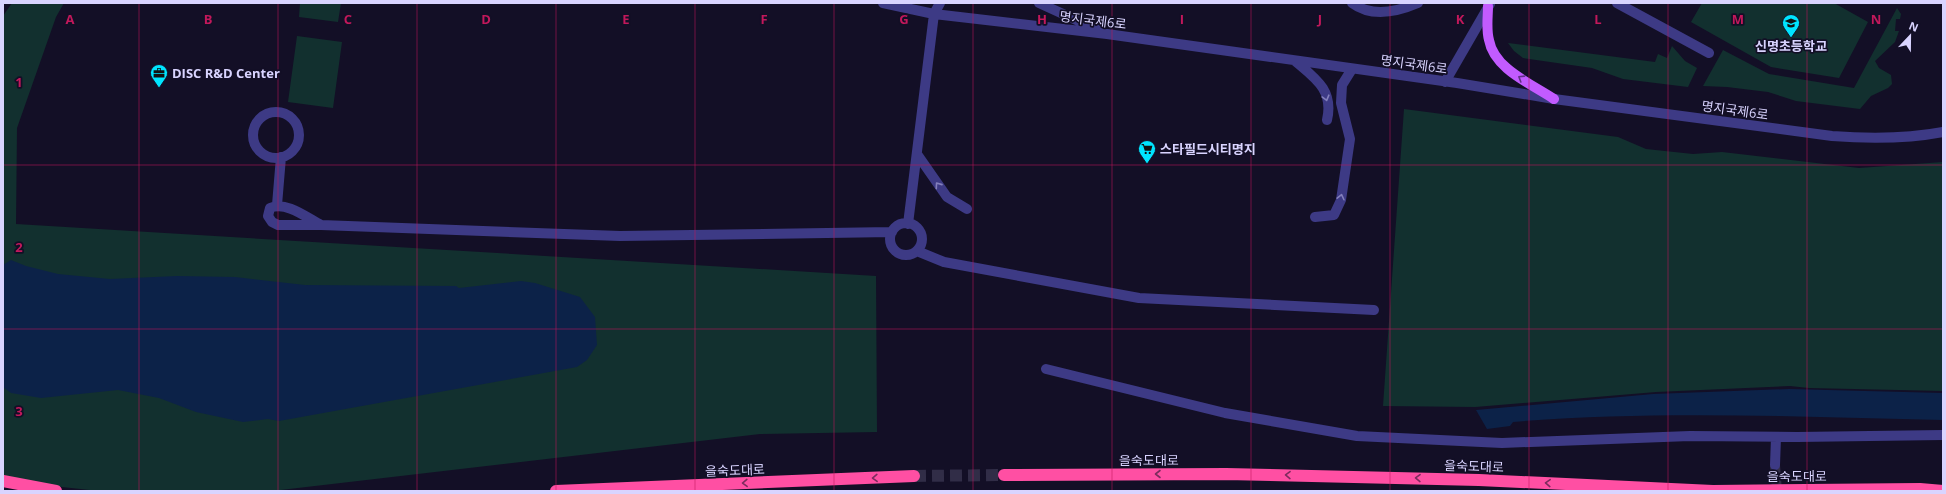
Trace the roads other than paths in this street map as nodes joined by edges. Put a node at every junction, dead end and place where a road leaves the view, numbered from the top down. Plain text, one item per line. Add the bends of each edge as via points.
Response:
1 (882, 3) edge
2 (940, 3) edge
3 (1038, 3) edge
4 (1352, 3) edge
5 (1418, 3) edge
6 (1617, 3) edge
7 (1489, 4) edge
8 (934, 14) junction
9 (1107, 34) junction
10 (1709, 53) dead end
11 (1295, 60) junction
12 (1352, 69) junction
13 (1445, 82) junction
14 (1554, 99) junction
15 (1327, 120) dead end
16 (1943, 132) edge
17 (916, 154) junction
18 (281, 157) junction
19 (277, 205) junction
20 (967, 209) dead end
21 (1315, 217) dead end
22 (908, 224) junction
23 (321, 225) junction
24 (892, 232) junction
25 (917, 251) junction
26 (1374, 310) dead end
27 (1046, 369) dead end
28 (1943, 435) edge
29 (1776, 437) junction
30 (1775, 465) tunnel mouth
31 (1004, 475) tunnel mouth
32 (914, 476) tunnel mouth
33 (3, 481) edge
34 (56, 491) edge
35 (556, 491) edge
36 (1713, 491) edge
37 (1943, 491) edge

1 - 8 street, 명지국제6로
2 - 8 street
3 - 9 street
4 - 5 street via 1376,13 1403,9
6 - 10 street
7 - 13 street
14 -> 7 main road via 1496,59 1488,39
8 - 9 street, 명지국제6로
8 - 17 street
9 - 11 street, 명지국제6로
11 - 12 street, 명지국제6로
11 -> 15 street via 1322,84 1329,109
12 - 13 street, 명지국제6로
21 -> 12 street via 1334,215 1342,200 1350,138 1341,103 1342,85
13 - 14 street, 명지국제6로
14 - 16 street, 명지국제6로 via 1832,136 1886,138
20 -> 17 street via 947,197
17 - 22 street
18 - 18 street via 294,149 299,135 294,121 282,113 274,112 260,118 253,131 253,139 260,151 274,158
18 - 19 street
19 - 23 street
19 - 23 street via 270,208 268,216 278,225
22 - 24 street via 900,224
22 - 25 street via 916,226 922,236
23 - 24 street via 620,236
24 - 25 street via 890,241 894,250 908,255
25 - 26 street via 944,262 1139,298
27 - 29 street via 1224,413 1357,436 1502,443 1690,436
28 - 29 street
29 - 30 street
36 -> 31 highway, 을숙도대로 via 1479,480 1257,475
32 -> 35 highway, 을숙도대로
33 - 34 highway
36 - 37 highway, 을숙도대로, bridge

